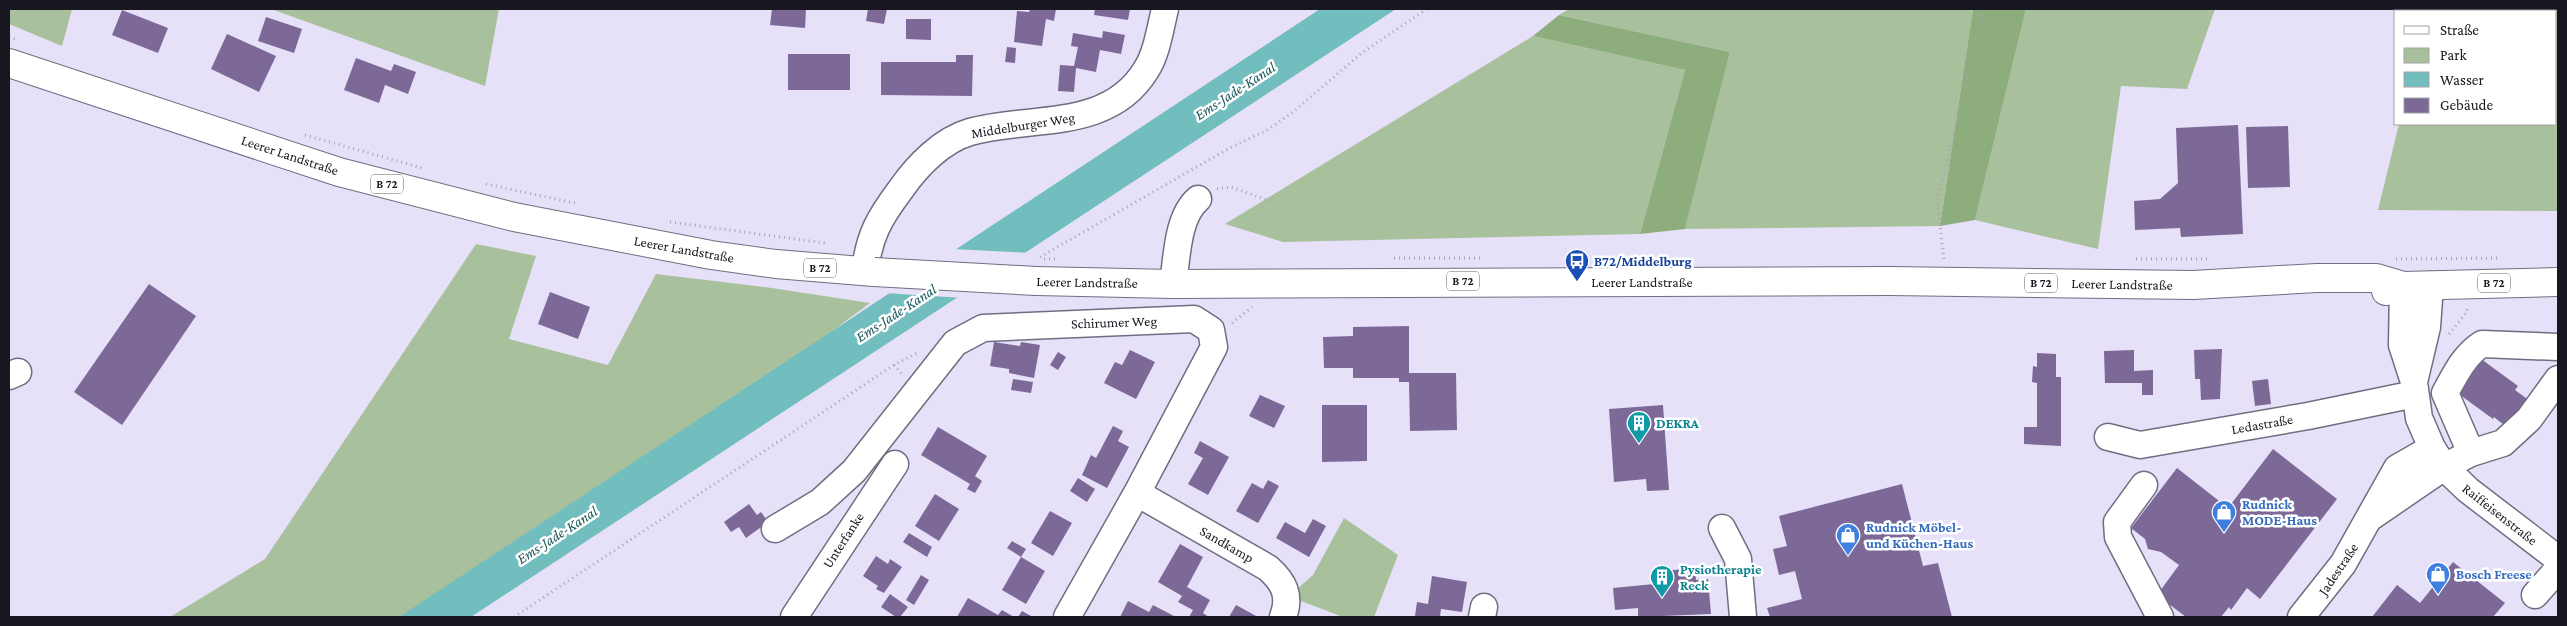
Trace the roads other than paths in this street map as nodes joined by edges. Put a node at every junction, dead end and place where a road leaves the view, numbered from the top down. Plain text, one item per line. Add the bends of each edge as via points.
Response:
1 (1165, 9) edge
2 (9, 63) edge
3 (1198, 199) road end
4 (869, 271) junction
5 (2558, 282) edge
6 (1173, 284) junction
7 (2430, 285) junction
8 (2403, 286) junction
9 (2511, 345) junction
10 (2558, 347) edge
11 (2554, 385) edge
12 (2414, 388) junction
13 (2108, 437) dead end
14 (2487, 454) junction
15 (2438, 457) junction
16 (895, 464) dead end
17 (2144, 485) dead end
18 (1137, 493) junction
19 (1722, 528) dead end
20 (775, 530) dead end
21 (2558, 559) edge
22 (2558, 569) edge
23 (2535, 596) dead end
24 (794, 617) edge
25 (1068, 617) edge
26 (1283, 617) edge
27 (1743, 617) edge
28 (2160, 617) edge
29 (2301, 617) edge

1 - 4 street, Middelburger Weg via 1158,42 1147,70 1116,102 1074,118 1008,124 969,132 925,160 906,181 874,230
2 - 4 main road, Leerer Landstraße / B 72 via 339,172 514,217 711,255
3 - 6 street via 1184,220
4 - 6 main road, Leerer Landstraße / B 72, bridge via 1036,281
5 - 7 main road, Leerer Landstraße / B 72
6 - 8 main road, Leerer Landstraße / B 72 via 1409,281 2193,284 2376,278
7 - 8 main road, Leerer Landstraße / B 72
7 - 12 street via 2427,327
8 - 12 street via 2402,345
9 - 10 street
9 - 11 street via 2534,359
9 - 14 street via 2482,344 2474,349 2460,366 2446,393
11 - 14 street via 2528,419
12 - 13 street, Ledastraße via 2308,416 2140,445
12 - 15 street via 2419,418
14 - 15 street, Jadestraße
15 - 21 street, Raiffeisenstraße via 2468,490
15 - 29 street, Jadestraße via 2371,517 2343,564
16 - 24 street, Unterfanke
17 - 28 street via 2117,522 2118,537
18 - 20 street, Schirumer Weg via 1214,347 1211,330 1194,319 984,328 955,343 854,471 820,502
18 - 25 street, Schirumer Weg
18 - 26 street, Sandkamp via 1280,578 1286,590
19 - 27 street via 1738,559
22 - 23 street

